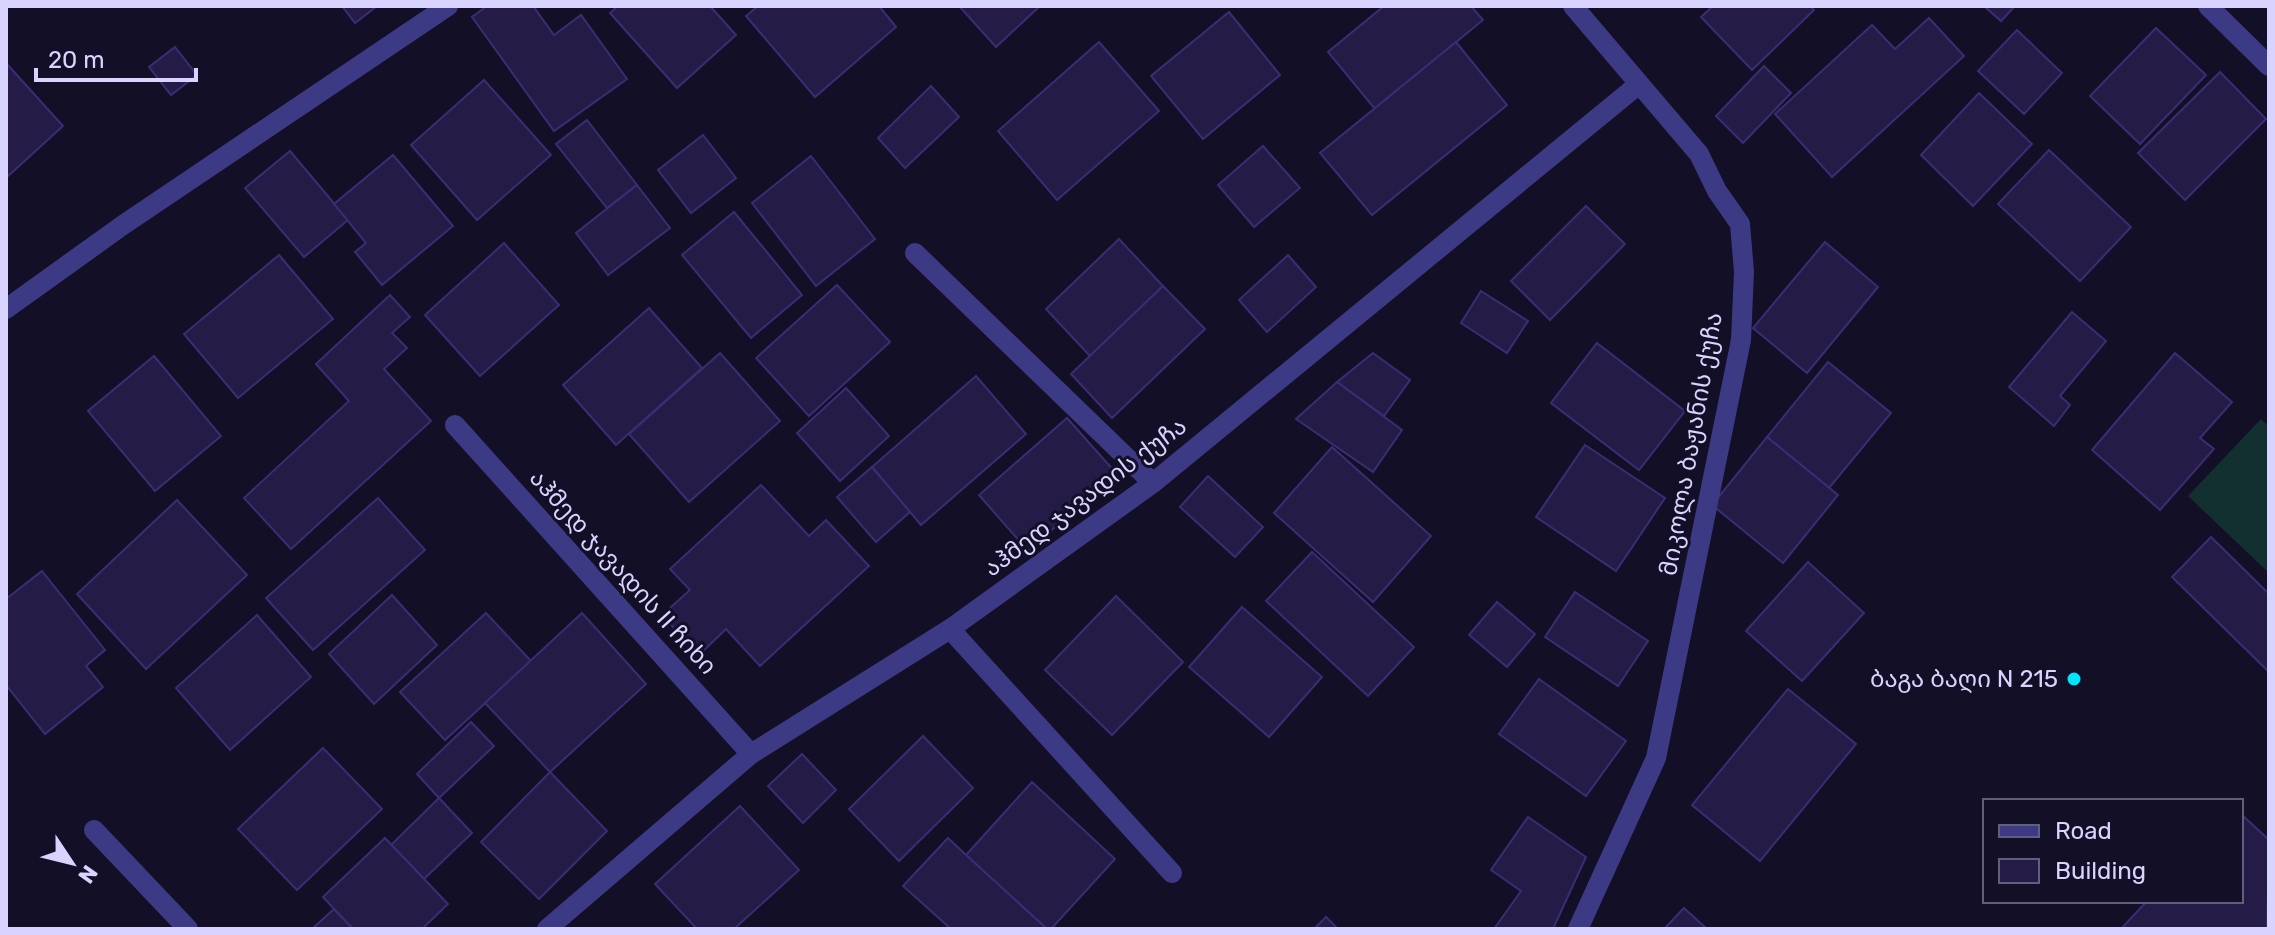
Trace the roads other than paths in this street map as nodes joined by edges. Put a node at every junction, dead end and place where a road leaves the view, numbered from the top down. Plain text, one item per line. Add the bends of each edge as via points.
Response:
1 (448, 6) edge
2 (1573, 6) edge
3 (2208, 6) edge
4 (2269, 66) edge
5 (1639, 84) junction
6 (915, 253) dead end
7 (6, 309) edge
8 (455, 425) dead end
9 (1153, 483) junction
10 (950, 629) junction
11 (751, 754) junction
12 (94, 830) dead end
13 (1172, 873) dead end
14 (188, 929) edge
15 (547, 929) edge
16 (1578, 929) edge

1 - 7 street
2 - 5 street, მიკოლა ბაჟანის ქუჩა
3 - 4 street
5 - 9 street, აჰმედ ჯავადის ქუჩა
5 - 16 street, მიკოლა ბაჟანის ქუჩა via 1699,154 1740,224 1741,340 1656,758
6 - 9 street
8 - 11 street, აჰმედ ჯავადის II ჩიხი
9 - 10 street, აჰმედ ჯავადის ქუჩა
10 - 11 street, აჰმედ ჯავადის ქუჩა
10 - 13 street
11 - 15 street, აჰმედ ჯავადის ქუჩა
12 - 14 street

